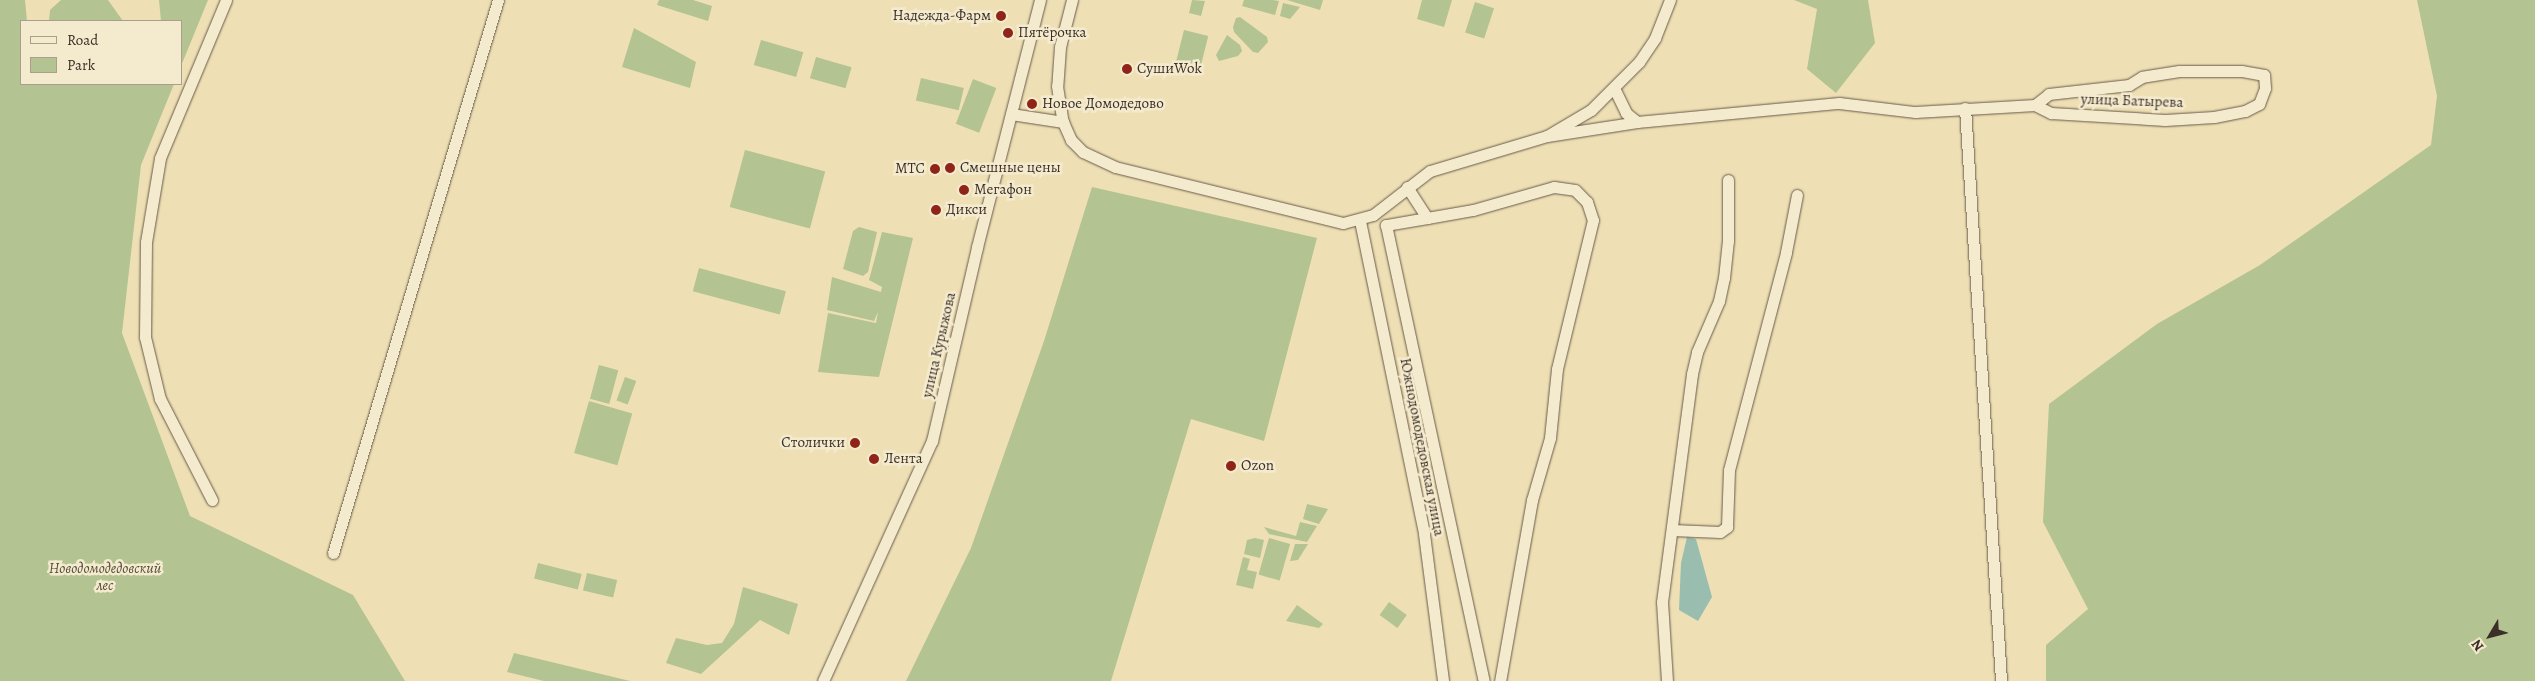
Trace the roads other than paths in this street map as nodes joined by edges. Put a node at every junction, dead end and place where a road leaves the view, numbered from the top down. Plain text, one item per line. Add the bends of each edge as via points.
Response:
1 (226, 0) edge
2 (498, 0) edge
3 (1040, 0) edge
4 (1072, 0) edge
5 (1670, 0) edge
6 (1615, 90) junction
7 (2035, 105) junction
8 (1966, 108) junction
9 (1011, 114) junction
10 (1063, 122) junction
11 (1637, 122) junction
12 (1546, 136) junction
13 (1728, 180) dead end
14 (1407, 187) junction
15 (1797, 195) dead end
16 (1426, 218) junction
17 (1360, 221) junction
18 (212, 500) dead end
19 (1672, 530) junction
20 (333, 553) dead end
21 (823, 681) edge
22 (1444, 681) edge
23 (1484, 681) edge
24 (1500, 681) edge
25 (1667, 681) edge
26 (2001, 681) edge

1 - 18 street via 160,158 146,242 145,337 160,399
2 - 20 street
3 - 9 street, улица Курыжова
4 - 10 street via 1057,66 1056,86
5 - 6 street via 1655,38
6 - 11 street via 1626,114
6 - 12 street via 1591,110
7 - 7 street, улица Батырева via 2051,113 2165,120 2214,117 2245,111 2259,104 2265,88 2264,75 2242,71 2179,70 2142,77 2129,85 2049,94
7 - 8 street, улица Батырева
8 - 11 street, улица Батырева via 1915,112 1840,103
8 - 26 street
9 - 10 street
9 - 21 street, улица Курыжова via 932,442 902,515
10 - 17 street via 1071,140 1083,152 1114,167 1344,224
11 - 12 street, улица Батырева
12 - 14 street via 1447,163
13 - 19 street via 1724,278 1692,374
14 - 16 street
14 - 17 street via 1373,216
15 - 19 street via 1786,252 1729,470 1727,527 1720,532
16 - 23 street via 1386,225
16 - 24 street via 1473,210 1554,187 1575,190 1587,202 1593,220 1557,368 1550,438 1532,500
17 - 22 street, Южнодомодедовская улица via 1424,534
19 - 25 street via 1662,602

